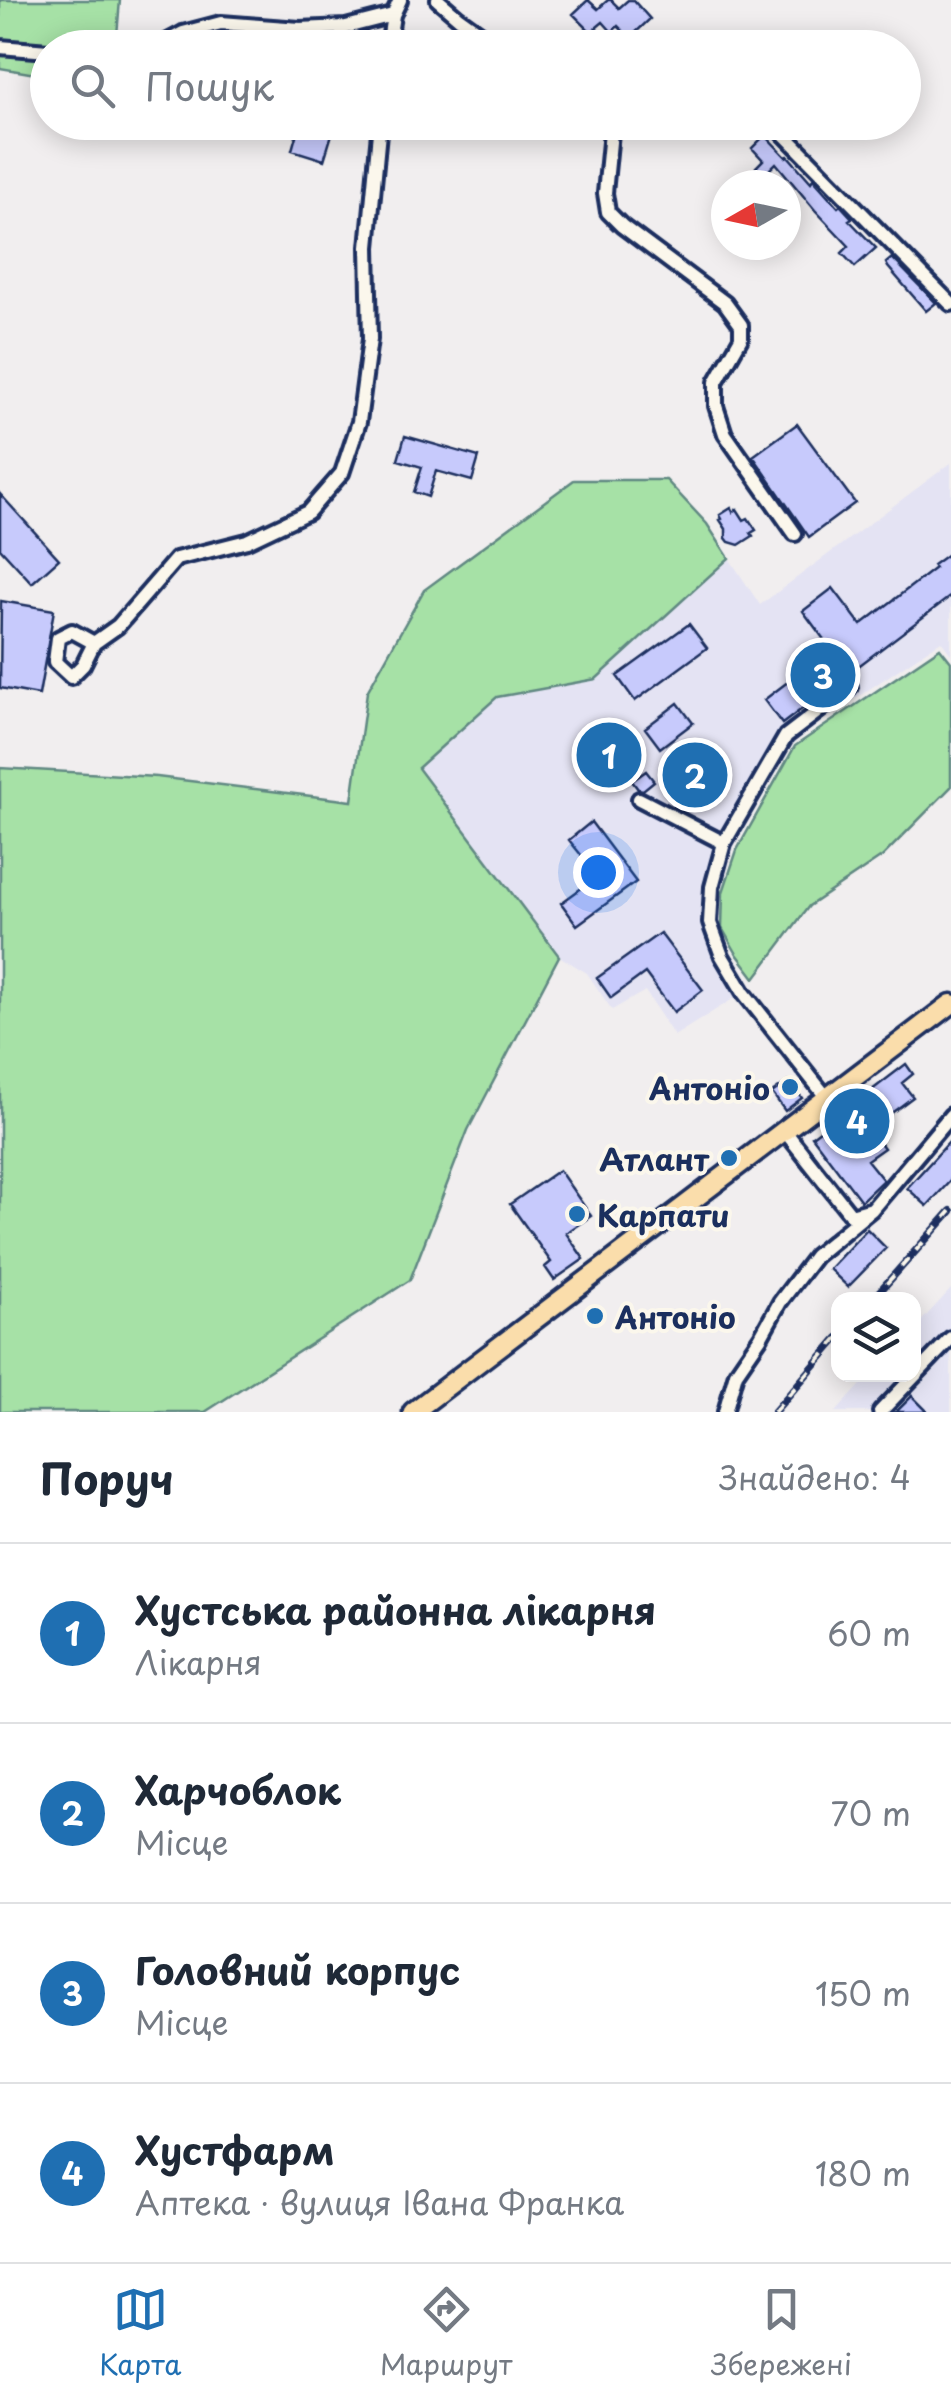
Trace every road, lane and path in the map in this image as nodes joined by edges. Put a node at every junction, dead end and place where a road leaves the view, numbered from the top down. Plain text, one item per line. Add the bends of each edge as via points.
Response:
1 (400, 0) edge
2 (438, 0) edge
3 (393, 15) junction
4 (192, 30) edge
5 (391, 30) edge
6 (476, 30) edge
7 (0, 47) edge
8 (30, 50) edge
9 (378, 140) edge
10 (610, 140) edge
11 (790, 140) edge
12 (951, 304) edge
13 (795, 534) dead end
14 (94, 643) dead end
15 (850, 687) dead end
16 (639, 799) dead end
17 (724, 843) junction
18 (951, 1004) edge
19 (826, 1098) junction
20 (951, 1115) edge
21 (784, 1130) junction
22 (872, 1209) junction
23 (951, 1338) edge
24 (413, 1412) edge
25 (726, 1412) edge
26 (880, 1412) edge

1 - 3 street
2 - 6 street
3 - 4 street via 346,27 222,23
3 - 5 street
7 - 8 street
9 - 14 street via 368,247 370,339 358,422 342,473 308,512 247,540 176,558 118,626
10 - 13 street via 608,212 725,303 741,326 716,382 716,406 725,434
11 - 12 street
15 - 17 street via 786,736
16 - 17 street
17 - 19 street via 710,924 722,956
18 - 19 main road
19 - 21 main road
20 - 22 street
21 - 22 street via 851,1215
21 - 24 main road
22 - 25 street via 815,1256 780,1302 736,1373
23 - 26 street

